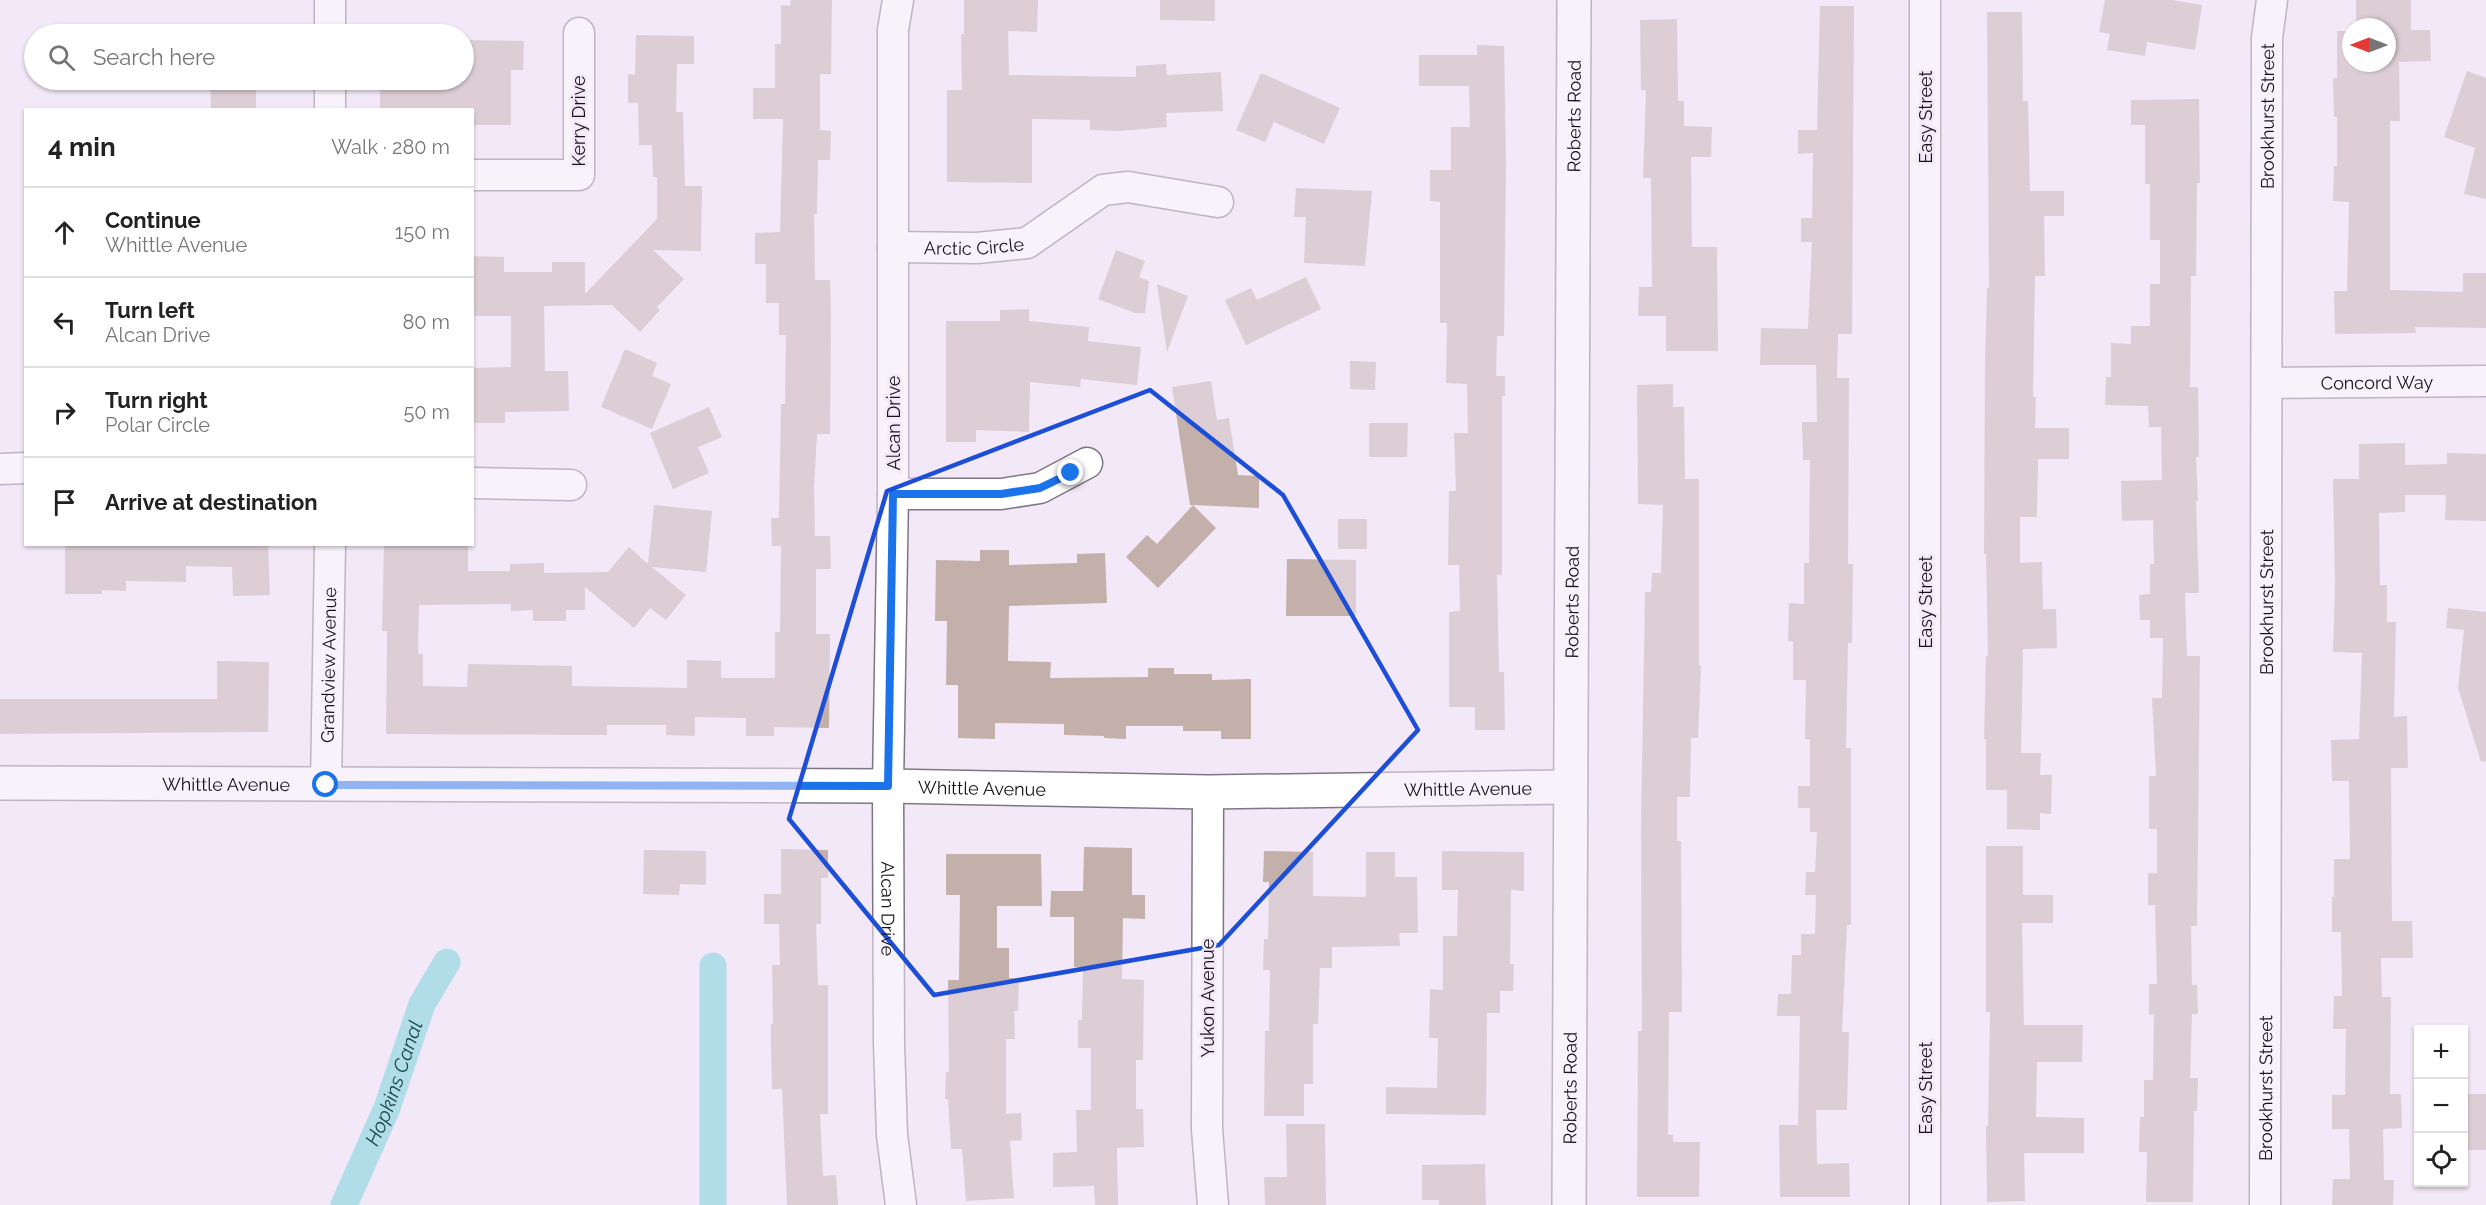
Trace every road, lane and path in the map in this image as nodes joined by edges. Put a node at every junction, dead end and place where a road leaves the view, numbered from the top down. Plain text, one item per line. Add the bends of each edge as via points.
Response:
1 (330, 0) edge
2 (898, 0) edge
3 (1574, 0) edge
4 (1925, 0) edge
5 (2272, 0) edge
6 (330, 24) edge
7 (579, 33) dead end
8 (330, 90) edge
9 (330, 108) edge
10 (474, 175) edge
11 (1218, 202) dead end
12 (893, 247) junction
13 (2486, 381) edge
14 (2266, 383) junction
15 (1087, 464) dead end
16 (24, 468) edge
17 (0, 469) edge
18 (474, 483) edge
19 (571, 485) dead end
20 (893, 494) junction
21 (330, 546) edge
22 (0, 783) edge
23 (326, 785) junction
24 (888, 786) junction
25 (1569, 787) junction
26 (1208, 792) junction
27 (901, 1205) edge
28 (1213, 1205) edge
29 (1569, 1205) edge
30 (1925, 1205) edge
31 (2265, 1205) edge

1 - 6 street
2 - 12 street, Alcan Drive via 893,30
3 - 25 street, Roberts Road
4 - 30 street, Easy Street
5 - 14 street, Brookhurst Street via 2267,38
7 - 10 street, Kerry Drive via 579,175
8 - 9 street
11 - 12 street, Arctic Circle via 1128,187 1103,190 1027,243 977,248
12 - 20 street, Alcan Drive
13 - 14 street, Concord Way
14 - 31 street, Brookhurst Street
15 - 20 street via 1040,488 1001,494
16 - 17 street
18 - 19 street
20 - 24 street, Alcan Drive
21 - 23 street, Grandview Avenue
22 - 23 street, Whittle Avenue
23 - 24 street, Whittle Avenue
24 - 26 street, Whittle Avenue
24 - 27 street, Alcan Drive via 892,1135
25 - 26 street, Whittle Avenue
25 - 29 street, Roberts Road
26 - 28 street, Yukon Avenue via 1207,1130

